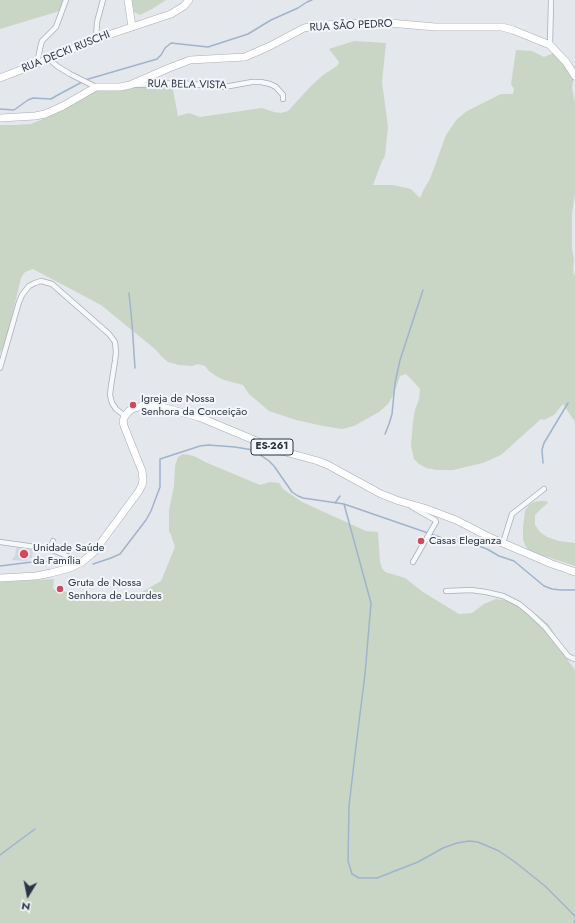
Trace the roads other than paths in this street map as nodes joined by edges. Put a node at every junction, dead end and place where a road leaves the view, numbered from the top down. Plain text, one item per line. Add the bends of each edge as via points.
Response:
1 (66, 0) edge
2 (102, 0) edge
3 (128, 0) edge
4 (189, 0) edge
5 (551, 0) edge
6 (132, 27) junction
7 (96, 39) junction
8 (550, 45) junction
9 (49, 59) junction
10 (37, 63) junction
11 (575, 76) edge
12 (0, 78) edge
13 (130, 85) junction
14 (96, 87) junction
15 (283, 99) dead end
16 (0, 118) edge
17 (0, 368) edge
18 (125, 416) junction
19 (544, 489) dead end
20 (399, 501) junction
21 (53, 541) dead end
22 (0, 542) edge
23 (503, 543) junction
24 (50, 549) junction
25 (82, 562) junction
26 (413, 562) dead end
27 (575, 572) edge
28 (0, 578) edge
29 (446, 591) dead end
30 (575, 659) edge

1 - 10 street via 56,28 42,41
2 - 7 street
3 - 6 street
4 - 6 street, RUA DECKI RUSCHI via 171,14
5 - 8 street
6 - 7 street, RUA DECKI RUSCHI
7 - 9 street, RUA DECKI RUSCHI
8 - 11 street, RUA SÃO PEDRO
8 - 13 street, RUA SÃO PEDRO via 502,28 435,27 378,22 315,26 304,28 245,57 190,60
9 - 10 street, RUA DECKI RUSCHI
9 - 14 street via 80,80
10 - 12 street, RUA DECKI RUSCHI
13 - 14 street, RUA SÃO PEDRO
13 - 15 street, RUA BELA VISTA via 179,83 224,87 261,82 276,87 283,95
14 - 16 street via 45,114
17 - 18 street via 22,295 35,283 41,281 52,284 115,342 116,356 110,395 116,409
18 - 20 street, ES-261 via 134,408 158,406 199,417 278,450 328,465
18 - 25 street via 124,426 142,471 142,485 94,552
19 - 23 street via 512,514
20 - 23 street, ES-261 via 456,520
20 - 26 street via 436,522
21 - 24 street
22 - 24 street
23 - 27 street, ES-261
24 - 25 street
25 - 28 street via 70,568 36,576
29 - 30 street via 486,592 503,596 519,604 544,627 568,656

